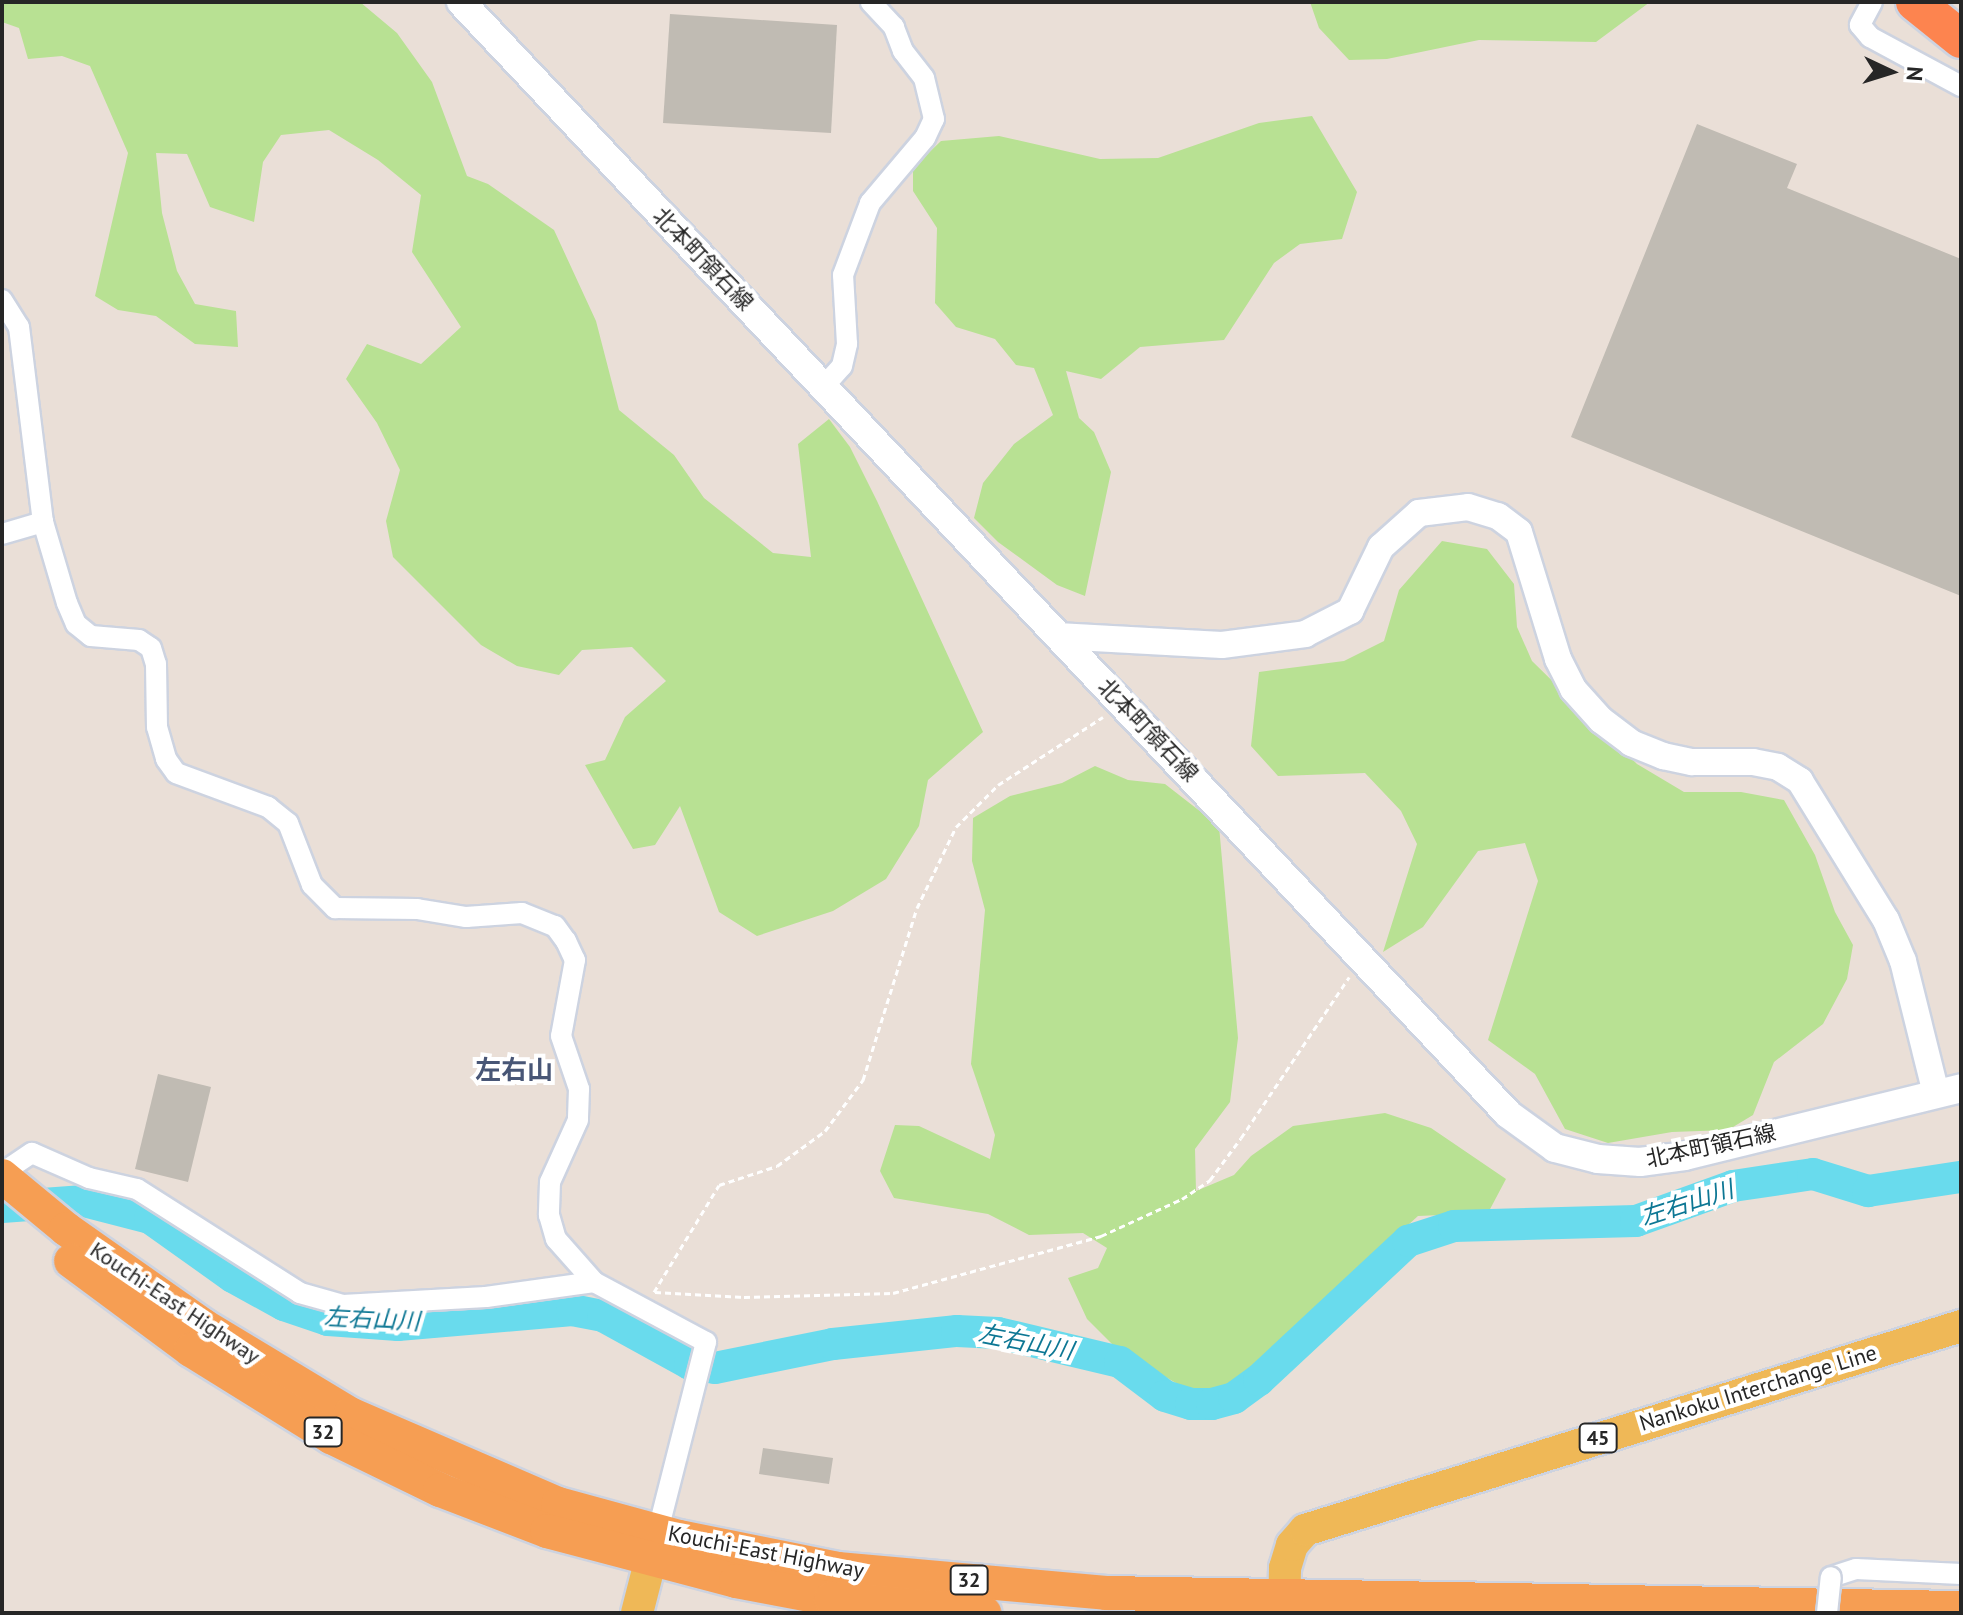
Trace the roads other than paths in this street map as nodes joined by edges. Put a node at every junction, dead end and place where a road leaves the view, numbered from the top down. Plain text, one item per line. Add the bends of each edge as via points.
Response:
1 (461, 2) edge
2 (871, 2) edge
3 (1915, 2) edge
4 (1949, 2) edge
5 (1868, 9) edge
6 (1961, 9) edge
7 (1961, 39) edge
8 (1961, 86) edge
9 (2, 300) edge
10 (825, 385) junction
11 (43, 522) junction
12 (2, 534) edge
13 (1057, 636) junction
14 (1948, 1090) edge
15 (7, 1187) edge
16 (594, 1282) junction
17 (1961, 1326) edge
18 (654, 1546) junction
19 (1961, 1574) edge
20 (1284, 1605) edge
21 (1961, 1608) edge
22 (637, 1613) edge
23 (984, 1613) edge
24 (1827, 1613) edge

1 - 10 main road, 北本町領石線
2 - 10 street via 894,27 903,51 924,78 934,119 925,138 870,203 843,275 847,344 842,366
3 - 7 highway
4 - 6 highway
5 - 8 street via 1860,25 1870,37
9 - 11 street via 19,327 23,346
10 - 13 main road, 北本町領石線
11 - 12 street
11 - 16 street via 76,624 91,636 139,640 151,648 157,727 166,759 189,779 268,807 288,823 321,899 335,908 417,909 466,917 522,913 555,926 566,941 575,960 561,1036 575,1070 578,1120 550,1182 549,1215 556,1239
13 - 14 main road, 北本町領石線 via 1508,1114 1555,1148 1640,1162 1685,1156
13 - 14 street via 1222,645 1305,634 1350,611 1381,547 1419,513 1468,507 1498,516 1519,532 1558,659 1573,689 1601,720 1631,743 1663,756 1692,762 1753,762 1778,767 1800,781 1886,920
15 - 16 street via 32,1153 89,1178 137,1189 300,1293 343,1305 486,1297
15 - 18 highway, Kouchi-East Highway / 32 via 204,1326 350,1414
15 - 18 highway, Kouchi-East Highway / 32 via 32,1232 191,1350 331,1437 547,1531
16 - 18 street via 706,1342
17 - 20 main road, Nankoku Interchange Line / 45 via 1305,1530 1292,1545
18 - 20 highway, Kouchi-East Highway / 32 via 838,1569
18 - 22 main road
18 - 23 highway, Kouchi-East Highway / 32 via 831,1599
19 - 24 street, bridge via 1856,1569 1831,1577
20 - 21 highway, Kouchi-East Highway / 32

